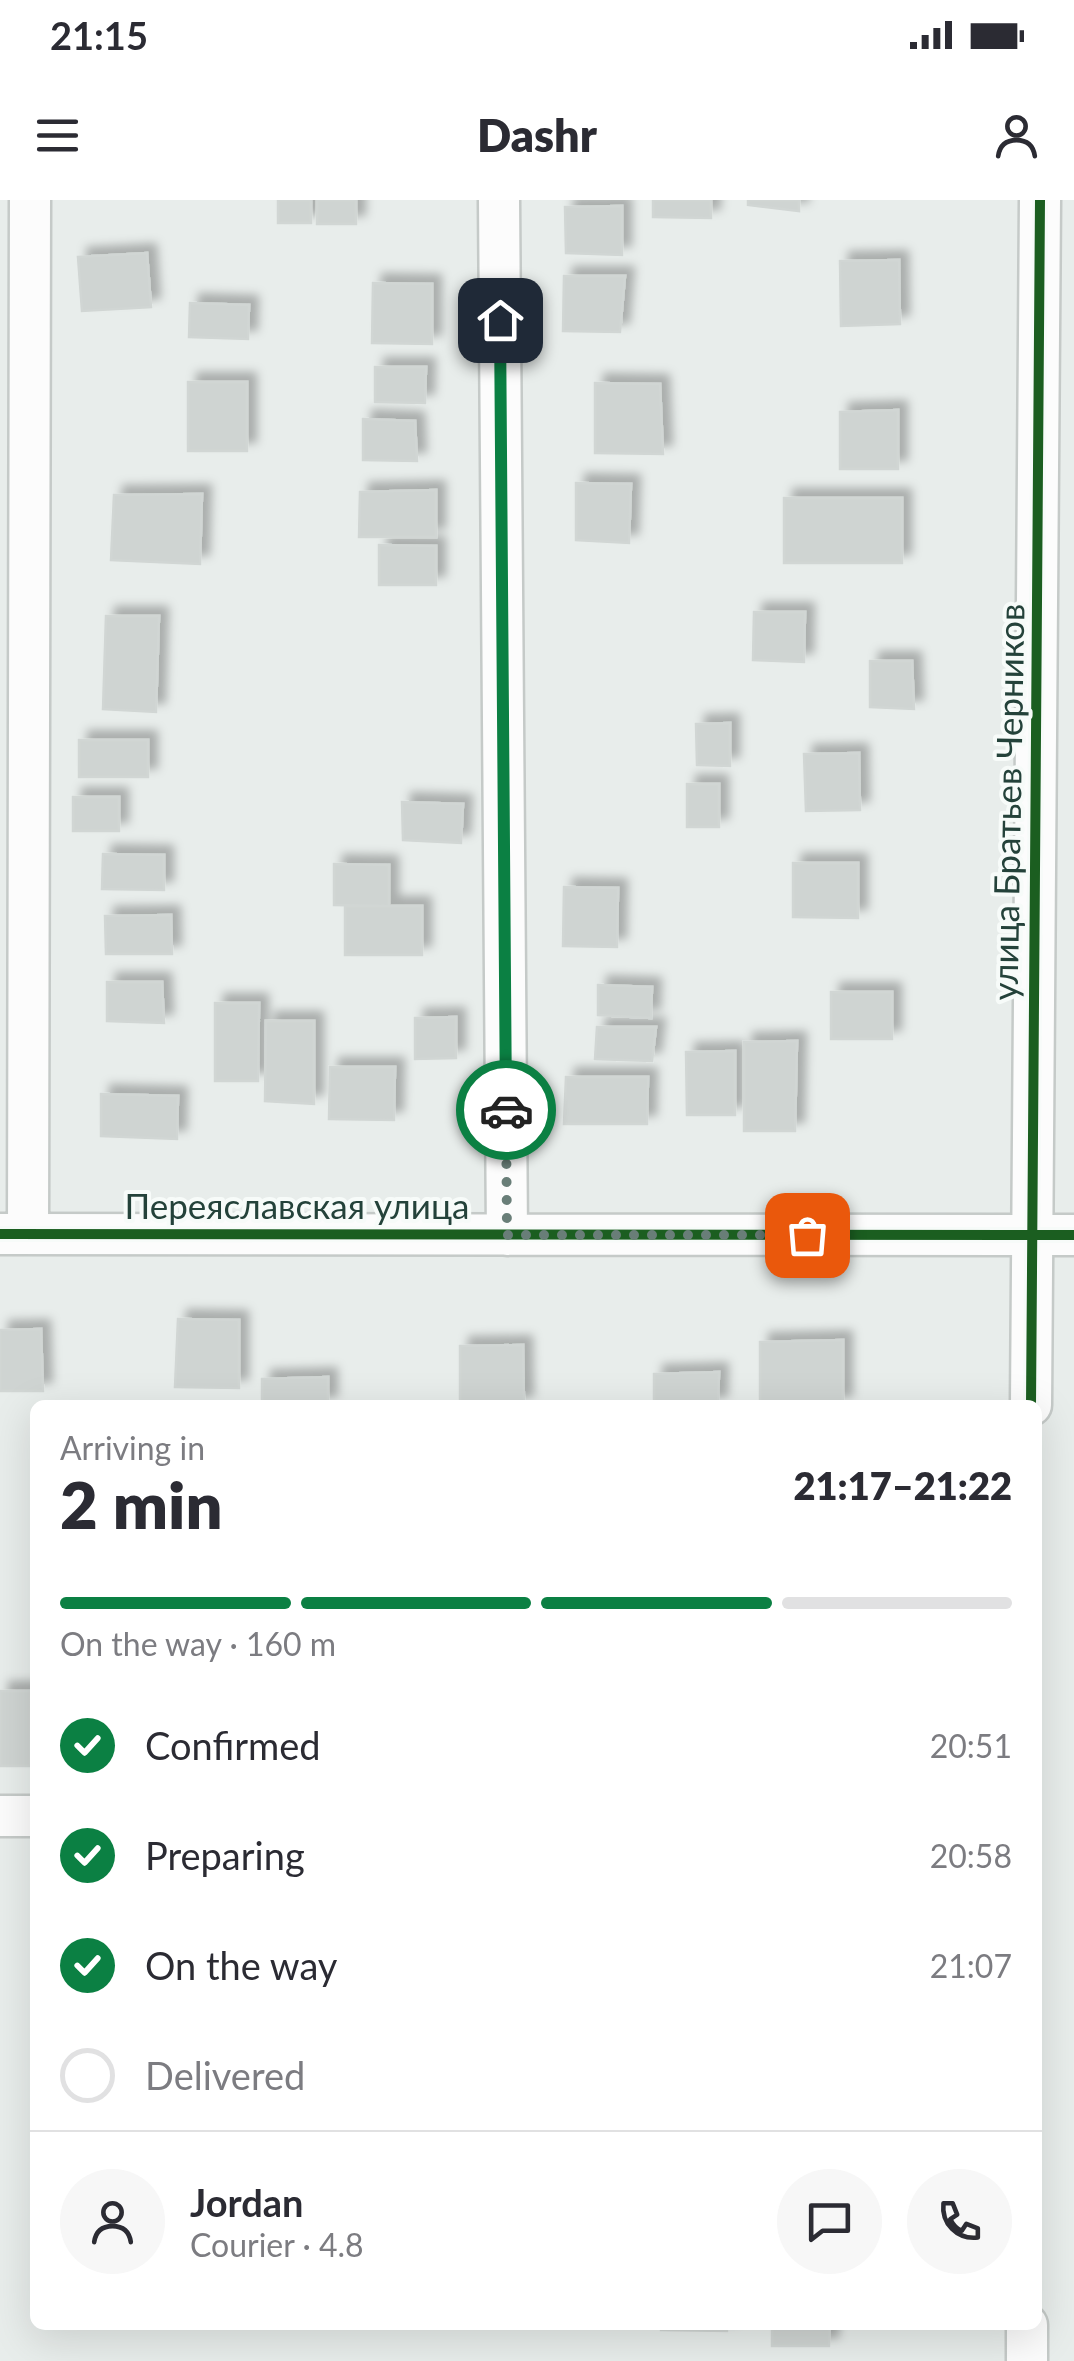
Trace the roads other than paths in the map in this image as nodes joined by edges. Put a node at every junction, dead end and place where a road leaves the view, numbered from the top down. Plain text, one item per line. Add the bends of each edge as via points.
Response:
1 (30, 200) edge
2 (499, 200) edge
3 (1040, 200) edge
4 (1056, 628) edge
5 (14, 1234) edge
6 (507, 1235) junction
7 (1032, 1235) junction
8 (1074, 1235) edge
9 (1032, 1400) edge
10 (0, 1816) edge
11 (30, 1816) edge
12 (1027, 2330) edge
13 (1027, 2361) edge

1 - 5 street
2 - 6 street
3 - 4 street, улица Братьев Черников
4 - 7 street, улица Братьев Черников
5 - 6 street, Переяславская улица
6 - 7 street, Переяславская улица
7 - 8 street, Переяславская улица
7 - 9 street, улица Братьев Черников
10 - 11 street
12 - 13 street

